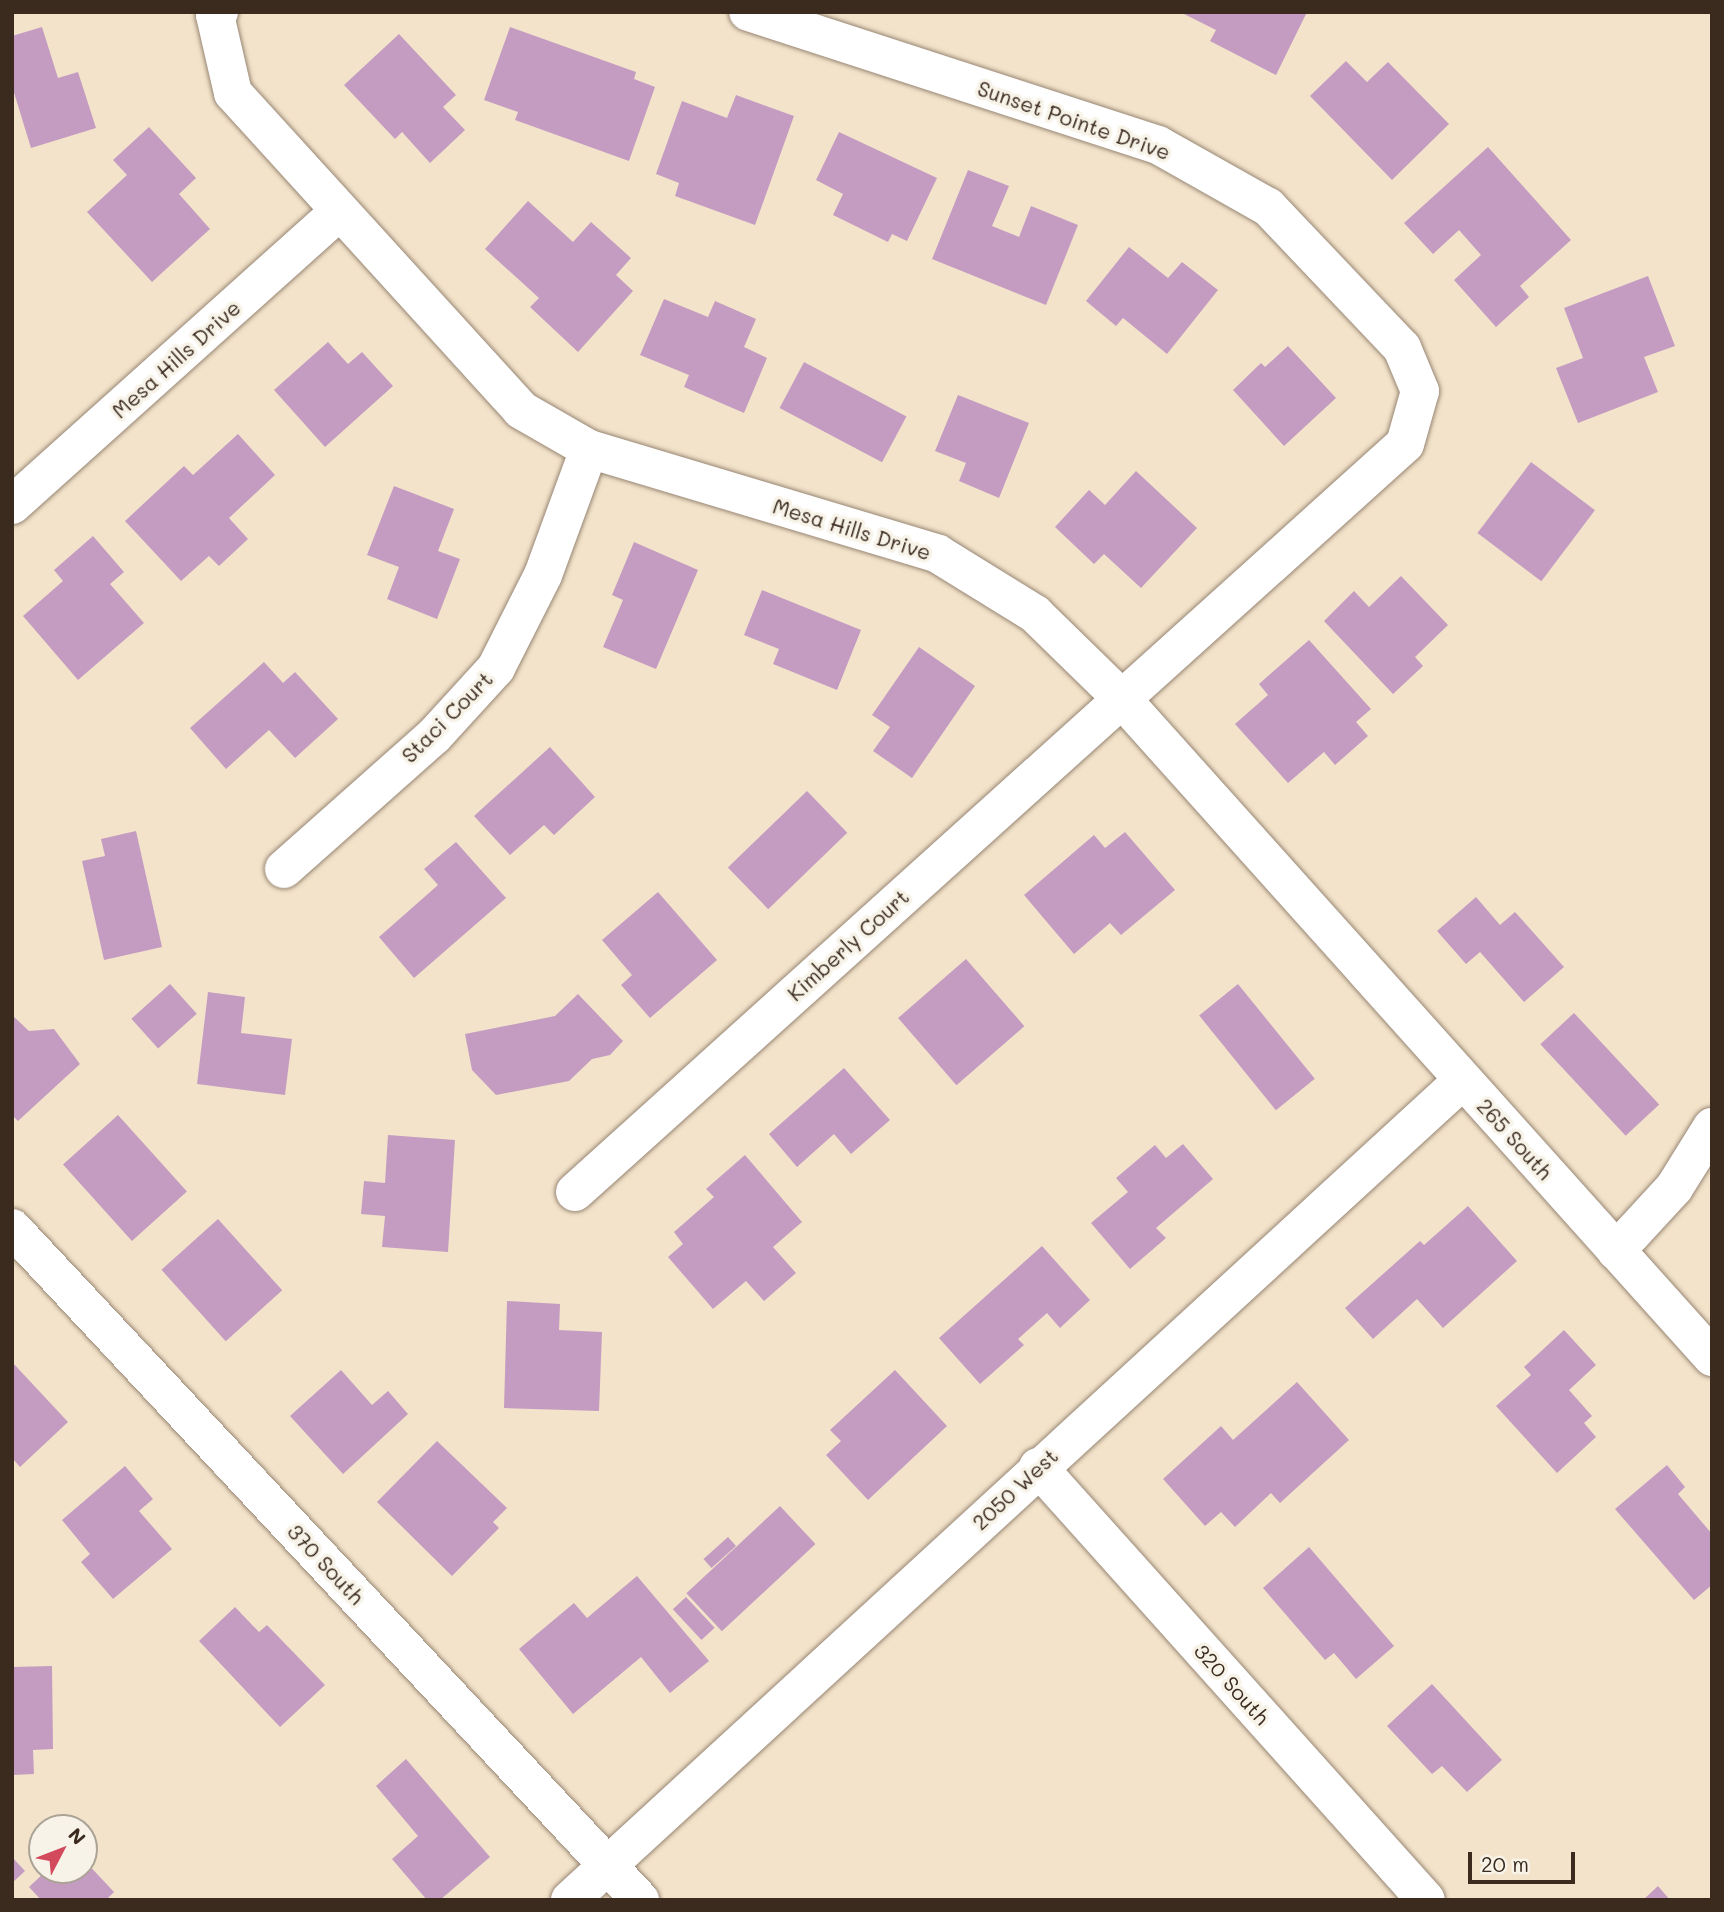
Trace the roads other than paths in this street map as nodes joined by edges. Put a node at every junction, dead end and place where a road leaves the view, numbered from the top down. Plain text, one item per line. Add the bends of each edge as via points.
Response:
1 (748, 12) edge
2 (217, 14) edge
3 (339, 212) junction
4 (589, 449) junction
5 (12, 505) edge
6 (1122, 699) junction
7 (284, 869) dead end
8 (1318, 922) joint
9 (1462, 1080) junction
10 (1712, 1127) edge
11 (575, 1192) dead end
12 (12, 1228) edge
13 (1616, 1251) junction
14 (1712, 1357) edge
15 (1038, 1468) junction
16 (609, 1866) junction
17 (570, 1900) edge
18 (640, 1900) edge
19 (1426, 1900) edge

1 - 6 street, Sunset Pointe Drive via 1158,145 1268,207 1402,348 1420,391 1405,443
2 - 3 street, Mesa Hills Drive via 233,93
3 - 4 street, Mesa Hills Drive via 521,410
3 - 5 street, Mesa Hills Drive
4 - 6 street, Mesa Hills Drive via 938,554 1035,614
4 - 7 street, Staci Court via 543,575 496,668 434,736
6 - 8 street, Mesa Hills Drive
6 - 11 street, Kimberly Court
8 - 9 street, 265 South
9 - 13 street, 265 South
9 - 15 street, 2050 West
10 - 13 street via 1674,1188
12 - 16 street, 370 South
13 - 14 street, 265 South
15 - 16 street, 2050 West
15 - 19 street, 320 South
16 - 17 street, 2050 West
16 - 18 street, 370 South

